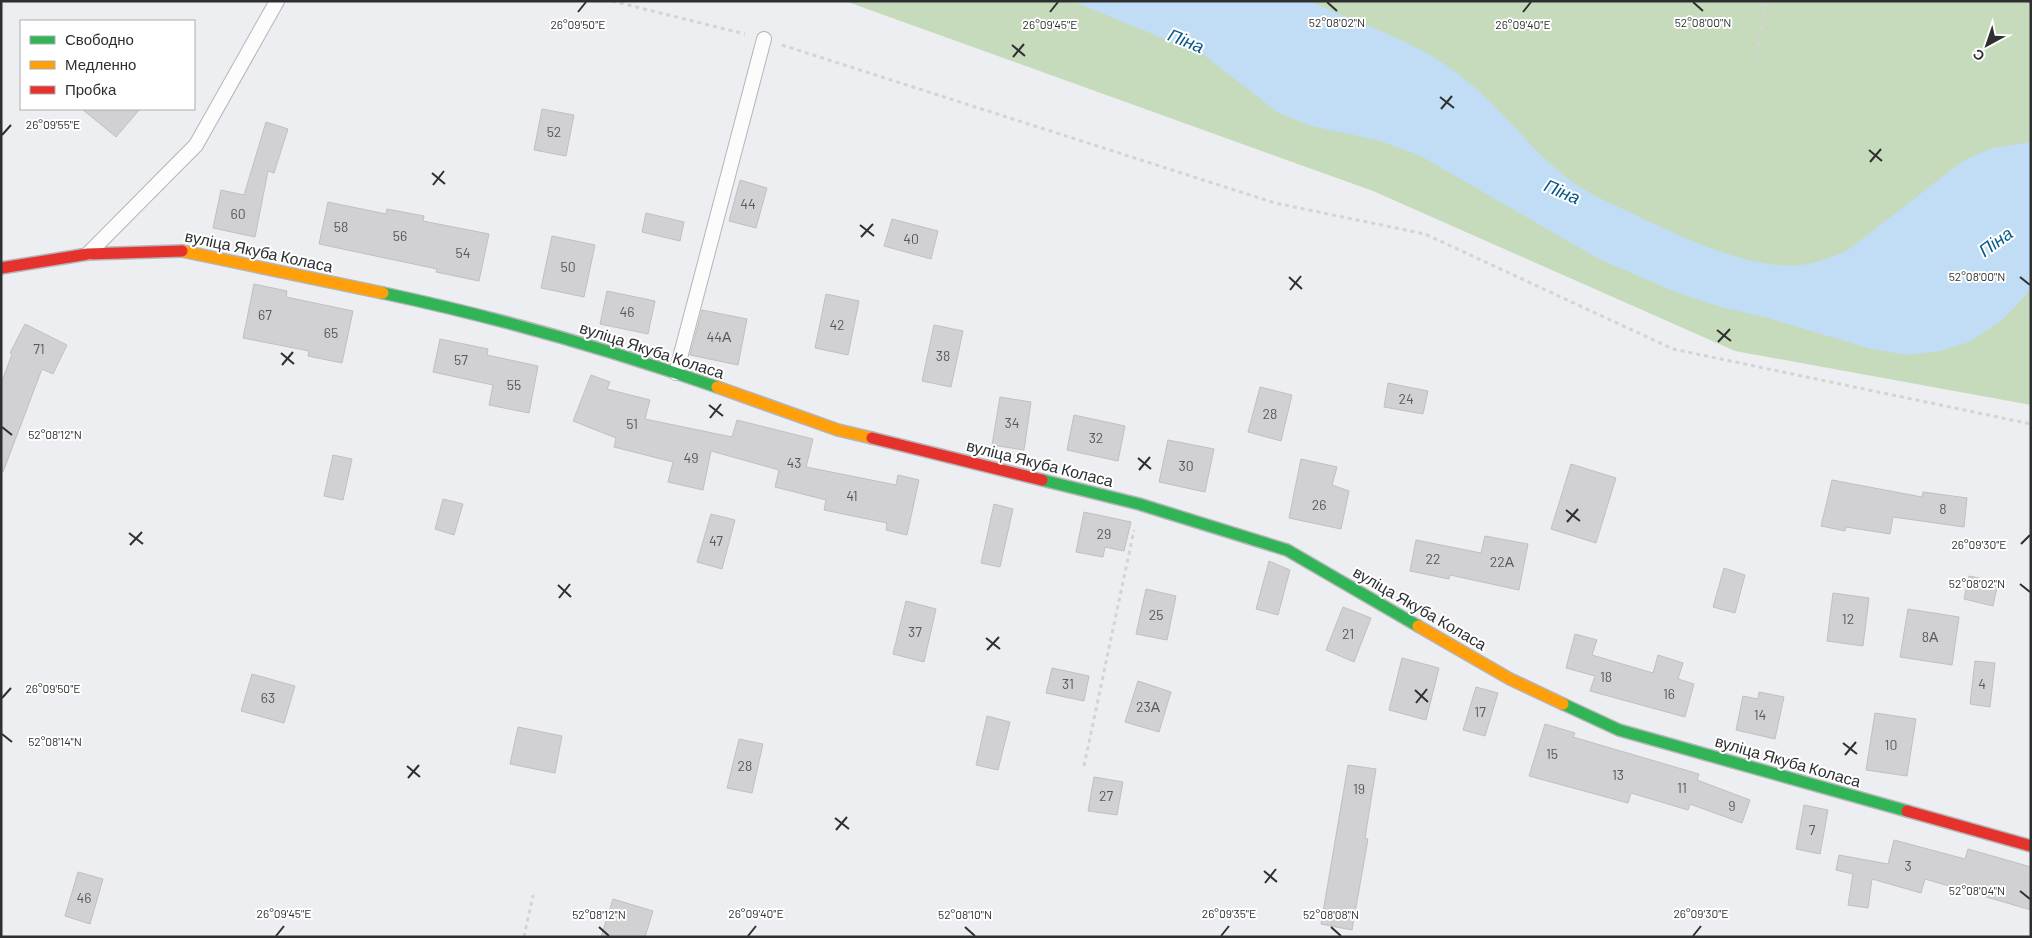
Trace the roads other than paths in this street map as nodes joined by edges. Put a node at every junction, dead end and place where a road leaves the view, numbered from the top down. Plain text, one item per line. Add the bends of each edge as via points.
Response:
1 (277, 1) edge
2 (764, 39) road end
3 (88, 254) junction
4 (1, 268) edge
5 (676, 373) junction
6 (2031, 846) edge

1 - 3 lane via 196,145
2 - 5 lane
3 - 4 street, вуліца Якуба Коласа
3 - 5 street, вуліца Якуба Коласа via 178,250 471,312
5 - 6 street, вуліца Якуба Коласа via 838,430 1139,504 1287,550 1510,679 1619,730

